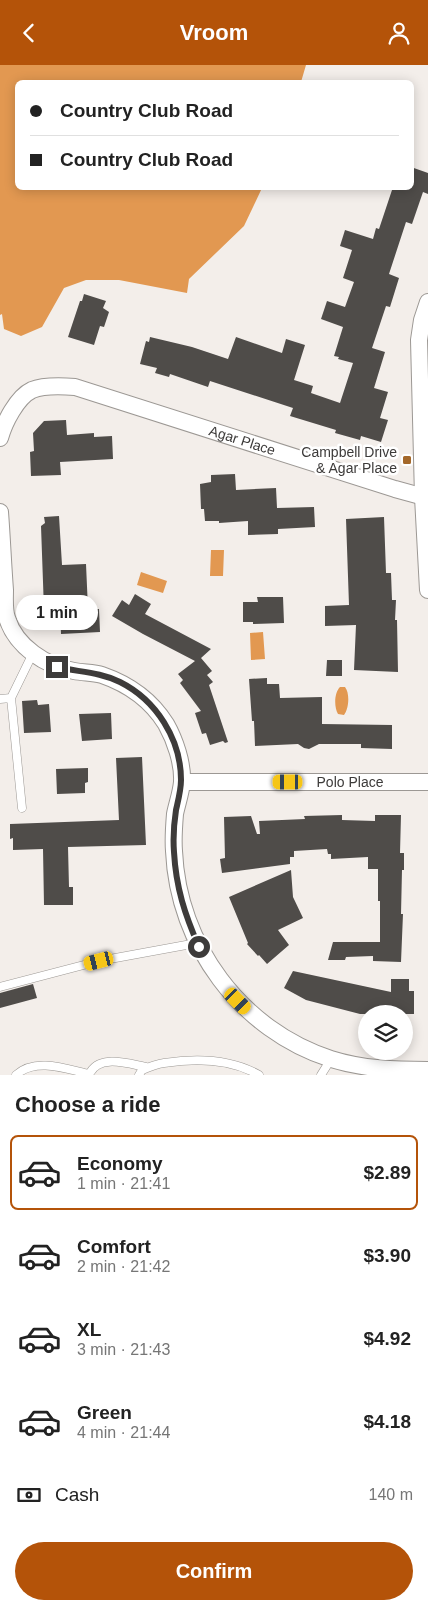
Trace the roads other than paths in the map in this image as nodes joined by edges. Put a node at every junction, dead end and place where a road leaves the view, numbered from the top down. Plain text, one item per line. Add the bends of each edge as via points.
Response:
1 (428, 302) edge
2 (0, 438) edge
3 (426, 497) edge
4 (0, 512) edge
5 (428, 590) edge
6 (33, 653) junction
7 (0, 699) edge
8 (11, 699) junction
9 (182, 782) junction
10 (428, 782) edge
11 (22, 808) dead end
12 (197, 943) junction
13 (0, 987) edge
14 (331, 1059) junction
15 (148, 1068) junction
16 (428, 1070) edge
17 (393, 1072) edge
18 (16, 1075) edge
19 (89, 1075) edge
20 (139, 1075) edge
21 (259, 1075) edge
22 (321, 1075) edge

1 - 3 street via 419,339
2 - 3 street, Agar Place via 16,405 32,390 74,387
3 - 5 street
4 - 6 street via 6,618
6 - 8 lane
6 - 9 street via 57,667 93,672 119,681 138,693 165,723 174,741
7 - 8 lane
8 - 11 lane
9 - 10 street, Polo Place
9 - 12 street via 175,816 174,850 185,914
12 - 13 lane via 99,961
12 - 14 street via 228,991 249,1011 280,1035
14 - 17 street
14 - 22 lane
15 - 19 lane via 101,1063 93,1067
15 - 20 lane via 142,1069
15 - 21 lane via 163,1063 217,1061 247,1068
16 - 17 street
18 - 19 lane via 34,1066 48,1065

